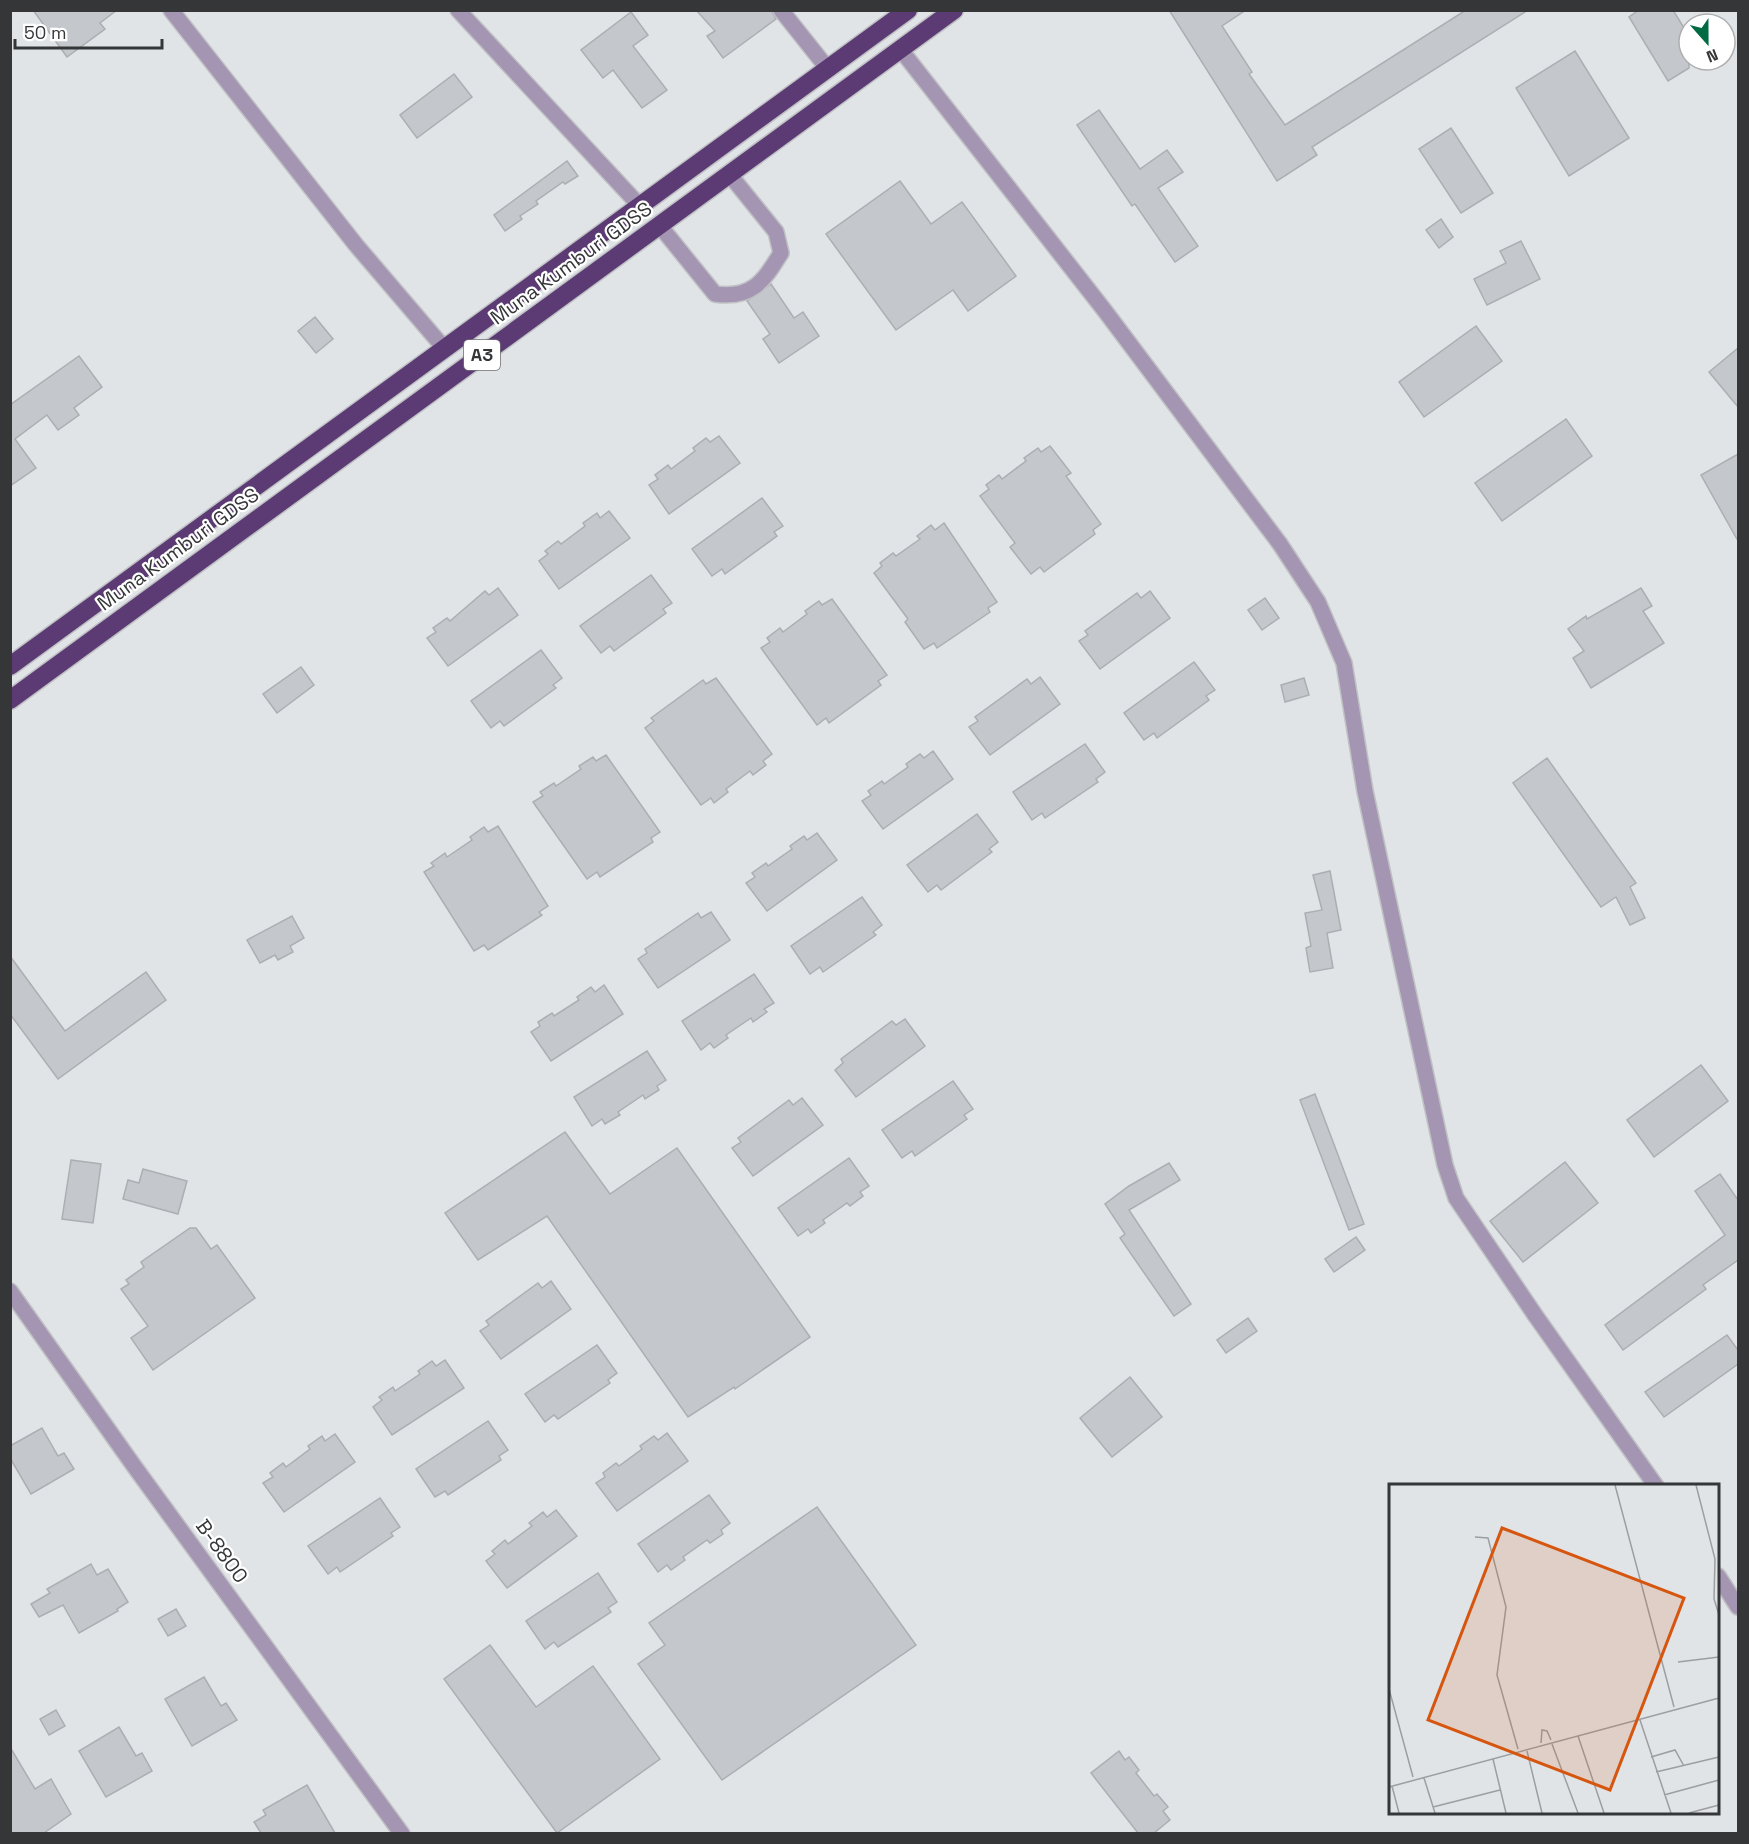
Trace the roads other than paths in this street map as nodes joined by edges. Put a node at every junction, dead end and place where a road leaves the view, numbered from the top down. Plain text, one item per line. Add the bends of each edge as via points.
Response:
1 (171, 10) edge
2 (458, 10) edge
3 (781, 10) edge
4 (908, 10) edge
5 (954, 10) edge
6 (900, 50) junction
7 (828, 69) junction
8 (730, 175) junction
9 (639, 205) junction
10 (660, 226) junction
11 (444, 348) junction
12 (10, 666) edge
13 (10, 700) edge
14 (10, 1291) edge
15 (1655, 1484) edge
16 (1719, 1578) edge
17 (1738, 1607) edge
18 (402, 1833) edge

1 - 11 street via 356,245
2 - 9 street
3 - 7 street
4 - 7 highway, Muna Kumburi GDSS / A3
5 - 6 highway, Muna Kumburi GDSS / A3
6 - 8 highway, Muna Kumburi GDSS / A3
6 - 15 street via 1112,320 1280,544 1318,602 1344,663 1367,803 1442,1154 1456,1198
7 - 9 highway, Muna Kumburi GDSS / A3
8 - 10 highway, Muna Kumburi GDSS / A3
8 - 10 street via 776,232 781,253 764,279 736,297 715,294
9 - 11 highway, Muna Kumburi GDSS / A3
10 - 13 highway, Muna Kumburi GDSS / A3
11 - 12 highway, Muna Kumburi GDSS / A3
14 - 18 street, B-8800
16 - 17 street

